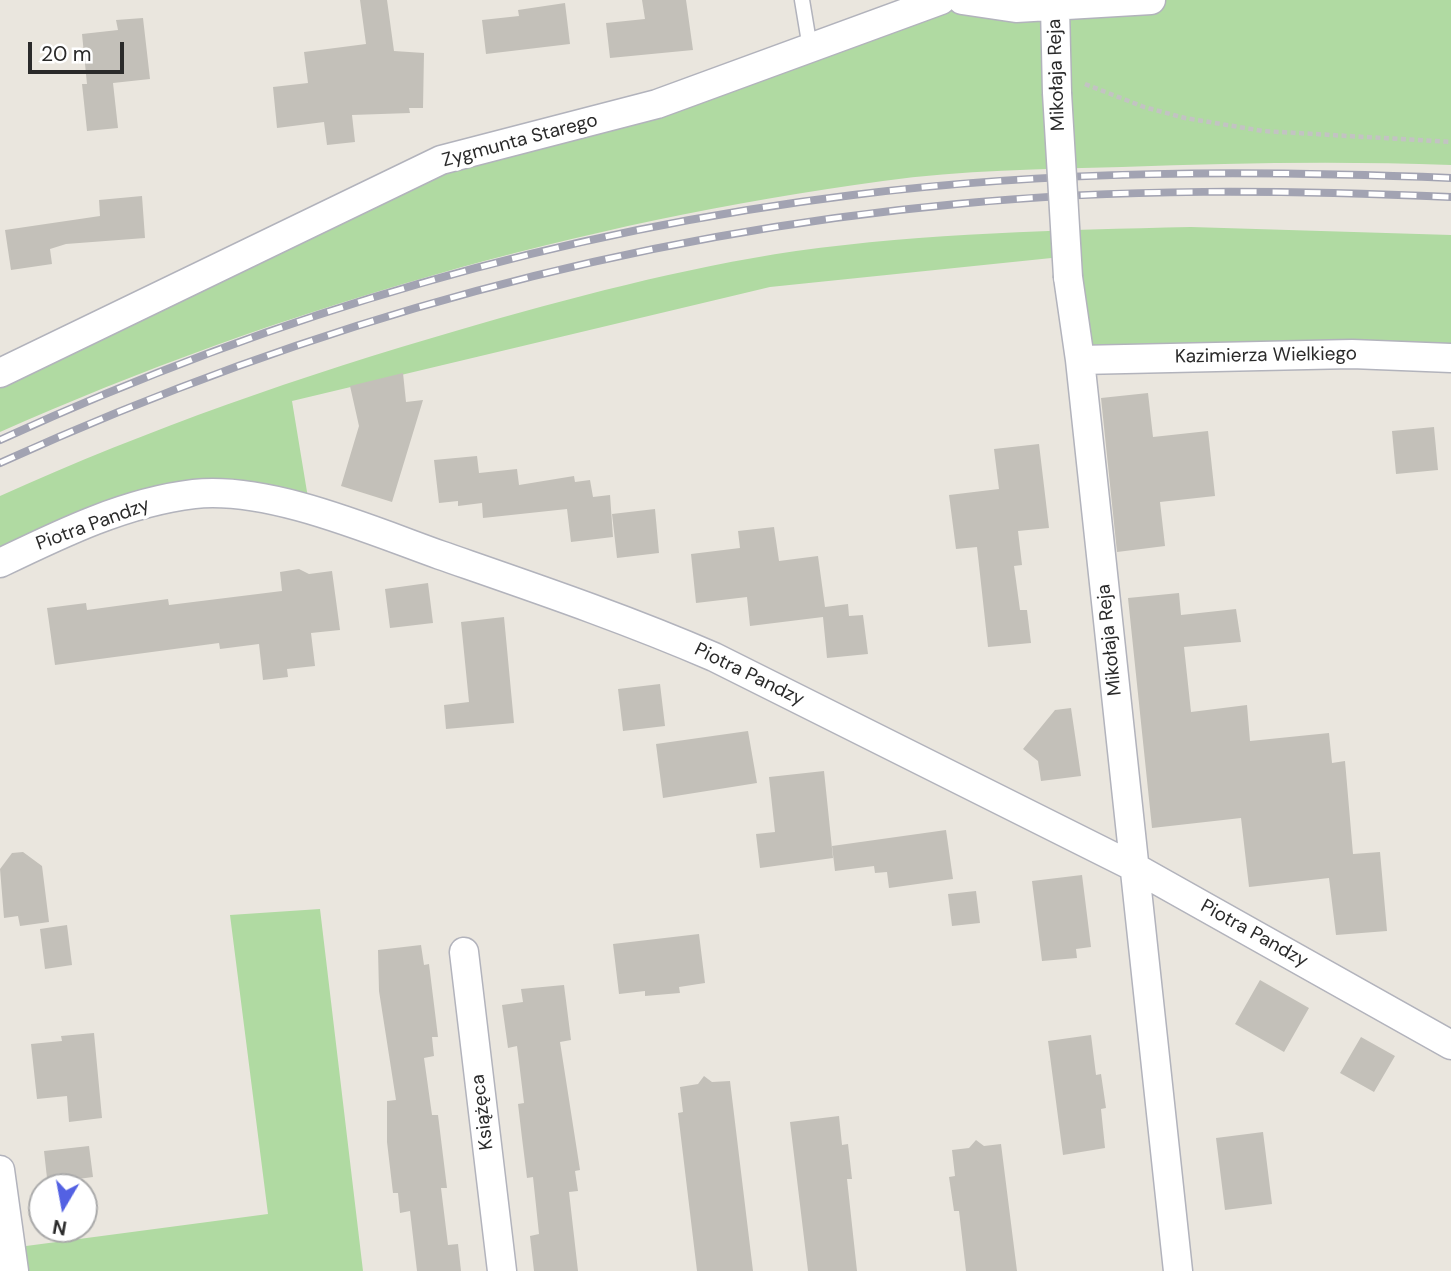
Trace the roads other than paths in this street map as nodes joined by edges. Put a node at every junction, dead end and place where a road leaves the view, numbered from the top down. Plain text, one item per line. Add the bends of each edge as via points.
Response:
1 (802, 0) edge
2 (941, 0) edge
3 (962, 0) edge
4 (1151, 0) edge
5 (1055, 7) junction
6 (810, 48) junction
7 (1451, 358) edge
8 (1080, 360) junction
9 (0, 373) edge
10 (0, 563) edge
11 (1134, 867) junction
12 (464, 952) dead end
13 (1451, 1045) edge
14 (0, 1170) edge
15 (9, 1264) edge
16 (502, 1271) edge
17 (1178, 1271) edge

1 - 6 lane
2 - 6 street, Zygmunta Starego
3 - 5 street via 1017,8
4 - 5 street
5 - 8 street, Mikołaja Reja, bridge via 1068,277
6 - 9 street, Zygmunta Starego via 657,104 441,160
7 - 8 street, Kazimierza Wielkiego via 1352,354
8 - 11 street, Mikołaja Reja
10 - 11 street, Piotra Pandzy via 61,534 165,499 228,495 310,510 643,627 714,657
11 - 13 street, Piotra Pandzy
11 - 17 street, Mikołaja Reja
12 - 16 street, Książęca
14 - 15 street

